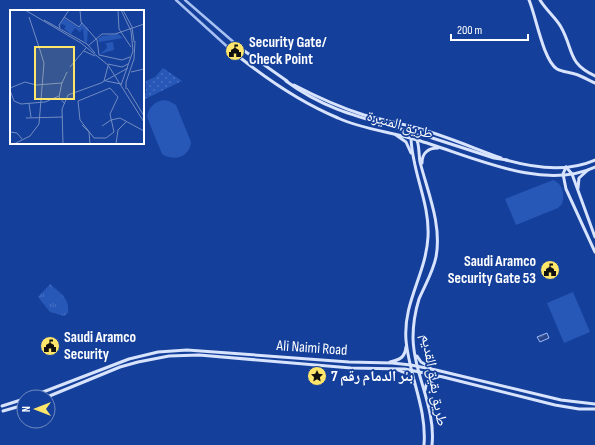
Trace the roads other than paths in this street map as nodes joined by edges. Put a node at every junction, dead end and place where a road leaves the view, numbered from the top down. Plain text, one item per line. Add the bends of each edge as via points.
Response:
1 (176, 0) edge
2 (185, 0) edge
3 (529, 0) edge
4 (540, 0) edge
5 (237, 45) tunnel mouth
6 (232, 50) tunnel mouth
7 (243, 50) tunnel mouth
8 (238, 56) tunnel mouth
9 (595, 76) edge
10 (286, 81) junction
11 (595, 82) edge
12 (390, 132) junction
13 (415, 135) junction
14 (411, 138) junction
15 (418, 140) junction
16 (444, 149) junction
17 (507, 160) junction
18 (595, 160) edge
19 (414, 166) junction
20 (566, 167) junction
21 (594, 167) edge
22 (422, 169) junction
23 (563, 174) junction
24 (572, 174) junction
25 (578, 190) junction
26 (595, 237) edge
27 (595, 252) edge
28 (406, 339) junction
29 (415, 352) junction
30 (384, 363) junction
31 (411, 365) junction
32 (418, 366) junction
33 (390, 368) junction
34 (436, 370) junction
35 (412, 371) junction
36 (420, 372) junction
37 (443, 377) junction
38 (50, 389) edge
39 (417, 391) junction
40 (56, 393) edge
41 (425, 394) junction
42 (16, 402) edge
43 (8, 404) junction
44 (595, 404) edge
45 (2, 406) dead end
46 (16, 407) edge
47 (10, 409) junction
48 (595, 409) edge
49 (3, 411) dead end
50 (424, 445) edge
51 (432, 445) edge

1 - 6 street
2 - 5 street
3 - 11 main road via 552,65 564,72
4 - 9 main road via 561,27 575,62
7 - 10 main road, طريق المنيرة
8 - 12 main road, طريق المنيرة via 316,108 339,118
10 - 13 main road via 300,92 329,107
10 - 17 main road, طريق المنيرة via 339,106 417,128
12 - 14 main road, طريق المنيرة
12 - 19 main road via 406,142
13 - 14 main road
13 - 15 main road, طريق بقيق القديم
13 - 17 main road via 423,135 482,155
14 - 15 main road, طريق المنيرة
14 - 19 main road, طريق بقيق القديم
15 - 16 main road, طريق المنيرة
15 - 22 main road, طريق بقيق القديم
16 - 22 main road via 431,148 424,153
16 - 23 main road, طريق المنيرة via 534,175
17 - 20 main road, طريق المنيرة via 532,166
18 - 20 main road, طريق المنيرة
19 - 28 main road, طريق بقيق القديم via 425,206 428,235 424,262 408,308
20 - 23 main road
20 - 24 main road
21 - 24 main road, طريق المنيرة
21 - 25 main road via 581,175
22 - 29 main road, طريق بقيق القديم via 436,220 438,244 434,265 416,313 413,330
23 - 24 main road, طريق المنيرة
23 - 27 main road via 566,189
24 - 25 main road
25 - 26 main road
28 - 30 main road via 405,352 401,358
28 - 31 main road, طريق بقيق القديم
29 - 32 main road, طريق بقيق القديم
29 - 34 main road via 421,362
30 - 31 main road, Ali Naimi Road
30 - 38 main road, Ali Naimi Road via 198,350 167,351 117,362
31 - 32 main road, Ali Naimi Road
31 - 35 main road, طريق بقيق القديم
32 - 34 main road, Ali Naimi Road
32 - 36 main road, طريق بقيق القديم
33 - 35 main road, Ali Naimi Road
33 - 39 main road via 407,374
33 - 40 main road, Ali Naimi Road via 338,367 199,355 169,356 125,366
34 - 44 main road, Ali Naimi Road via 561,400
35 - 36 main road, Ali Naimi Road
35 - 39 main road, طريق بقيق القديم
36 - 37 main road, Ali Naimi Road
36 - 41 main road, طريق بقيق القديم
37 - 41 main road via 429,380
37 - 48 main road, Ali Naimi Road via 555,405
39 - 50 main road, طريق بقيق القديم via 423,418
41 - 51 main road, طريق بقيق القديم via 432,421
42 - 43 main road
43 - 45 main road
43 - 47 main road via 7,407
46 - 47 main road
47 - 49 main road

